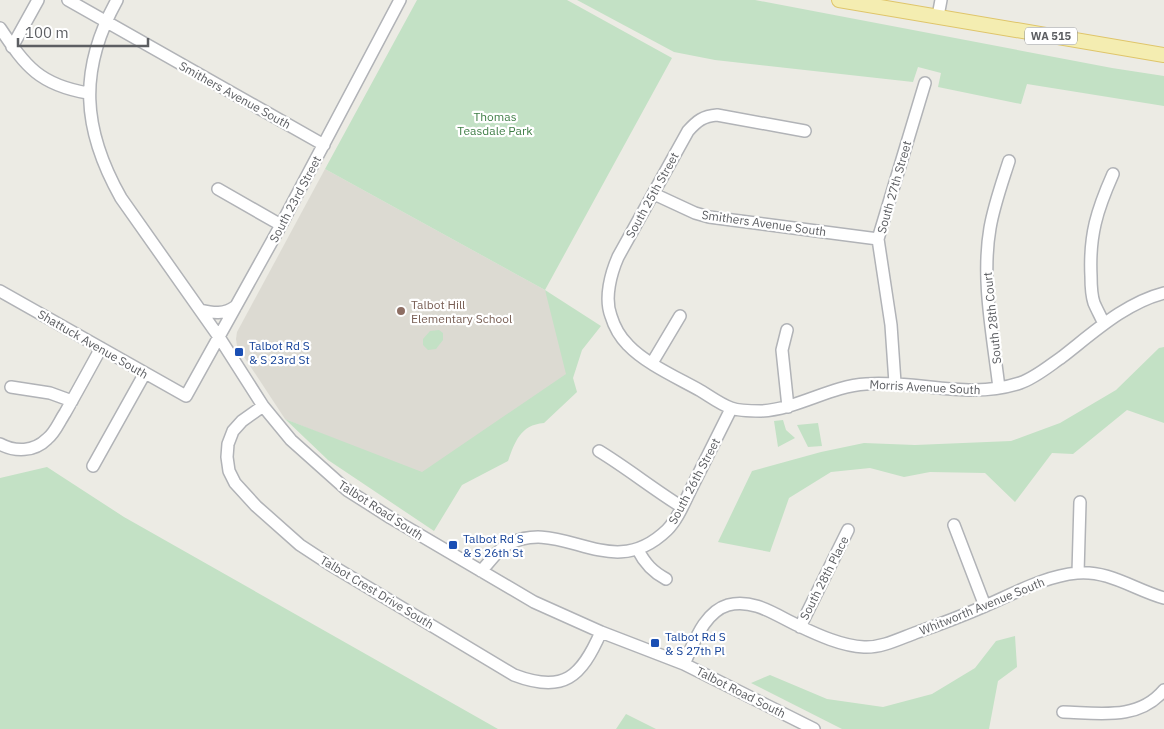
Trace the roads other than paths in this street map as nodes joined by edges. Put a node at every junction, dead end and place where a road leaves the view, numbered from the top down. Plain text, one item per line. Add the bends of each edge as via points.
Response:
1 (38, 0) edge
2 (68, 0) edge
3 (117, 0) edge
4 (400, 0) edge
5 (839, 0) edge
6 (940, 0) edge
7 (938, 16) junction
8 (105, 22) junction
9 (0, 28) edge
10 (12, 46) junction
11 (1164, 55) edge
12 (925, 83) dead end
13 (88, 93) junction
14 (805, 131) dead end
15 (324, 144) junction
16 (1009, 161) dead end
17 (1113, 174) dead end
18 (218, 189) dead end
19 (654, 194) junction
20 (281, 225) junction
21 (878, 240) junction
22 (610, 284) joint
23 (0, 291) edge
24 (1164, 294) edge
25 (237, 304) junction
26 (200, 310) junction
27 (680, 316) dead end
28 (1104, 324) junction
29 (787, 330) dead end
30 (218, 337) junction
31 (101, 348) junction
32 (652, 363) junction
33 (145, 373) junction
34 (895, 383) junction
35 (11, 387) dead end
36 (1000, 388) junction
37 (186, 396) joint
38 (72, 401) junction
39 (263, 406) junction
40 (788, 407) junction
41 (731, 409) junction
42 (0, 444) edge
43 (599, 452) dead end
44 (93, 466) dead end
45 (1080, 502) dead end
46 (682, 507) junction
47 (954, 524) dead end
48 (848, 530) dead end
49 (638, 550) junction
50 (482, 571) junction
51 (1078, 573) junction
52 (666, 579) dead end
53 (1164, 598) edge
54 (985, 606) junction
55 (800, 627) junction
56 (601, 632) junction
57 (684, 664) junction
58 (1164, 690) edge
59 (1064, 712) dead end
60 (814, 729) edge

1 - 10 street
2 - 8 street, Smithers Avenue South
3 - 8 street, Talbot Road South
4 - 15 street, South 23rd Street
5 - 7 main road, WA 515
6 - 7 street
7 - 11 main road, WA 515
8 - 13 street, Talbot Road South via 92,64
8 - 15 street, Smithers Avenue South
9 - 10 street
10 - 13 street via 41,77 68,90
12 - 21 street, South 27th Street
13 - 26 street, Talbot Road South via 93,132 109,177
14 - 19 street, South 25th Street via 707,115 688,131
15 - 20 street, South 23rd Street
16 - 36 street, South 28th Court via 993,215 987,259
17 - 28 street via 1099,206 1090,257 1094,302
18 - 20 street
19 - 21 street, Smithers Avenue South via 709,217
19 - 22 street, South 25th Street via 618,257
20 - 25 street, South 23rd Street
21 - 34 street, South 27th Street via 891,325
22 - 32 street, Morris Avenue South via 610,313 614,326 628,345
23 - 31 street, Shattuck Avenue South
24 - 28 street, Morris Avenue South via 1154,296
25 - 26 street via 229,311 215,314
25 - 30 street, South 23rd Street
26 - 30 street, Talbot Road South
27 - 32 street
28 - 36 street, Morris Avenue South via 1048,368 1022,382
29 - 40 street via 782,350
30 - 37 street, South 23rd Street
30 - 39 street, Talbot Road South
31 - 33 street, Shattuck Avenue South
31 - 38 street
32 - 41 street, Morris Avenue South
33 - 37 street, Shattuck Avenue South
33 - 44 street
34 - 36 street, Morris Avenue South via 979,391
34 - 40 street, Morris Avenue South via 865,384 836,390
35 - 38 street via 44,391
38 - 42 street via 47,440 37,446 19,450
39 - 50 street, Talbot Road South via 291,440 347,490
39 - 56 street, Talbot Crest Drive South via 233,431 228,444 229,471 256,506 300,545 506,670 528,680 543,683 570,678 591,654
40 - 41 street, Morris Avenue South via 762,411
41 - 46 street, South 26th Street
43 - 46 street
45 - 51 street
46 - 49 street, South 26th Street via 669,528 654,542
47 - 54 street
48 - 55 street, South 28th Place
49 - 50 street, South 26th Street via 595,550 563,540 532,537 516,540 503,548
49 - 52 street via 644,562
50 - 56 street, Talbot Road South via 534,602
51 - 53 street, Whitworth Avenue South via 1119,580
51 - 54 street, Whitworth Avenue South via 1050,579
54 - 55 street, Whitworth Avenue South via 882,645 864,647
55 - 57 street, Whitworth Avenue South via 755,605 730,605 721,608 702,627
56 - 57 street, Talbot Road South
57 - 60 street, Talbot Road South
58 - 59 street via 1142,707 1122,713

